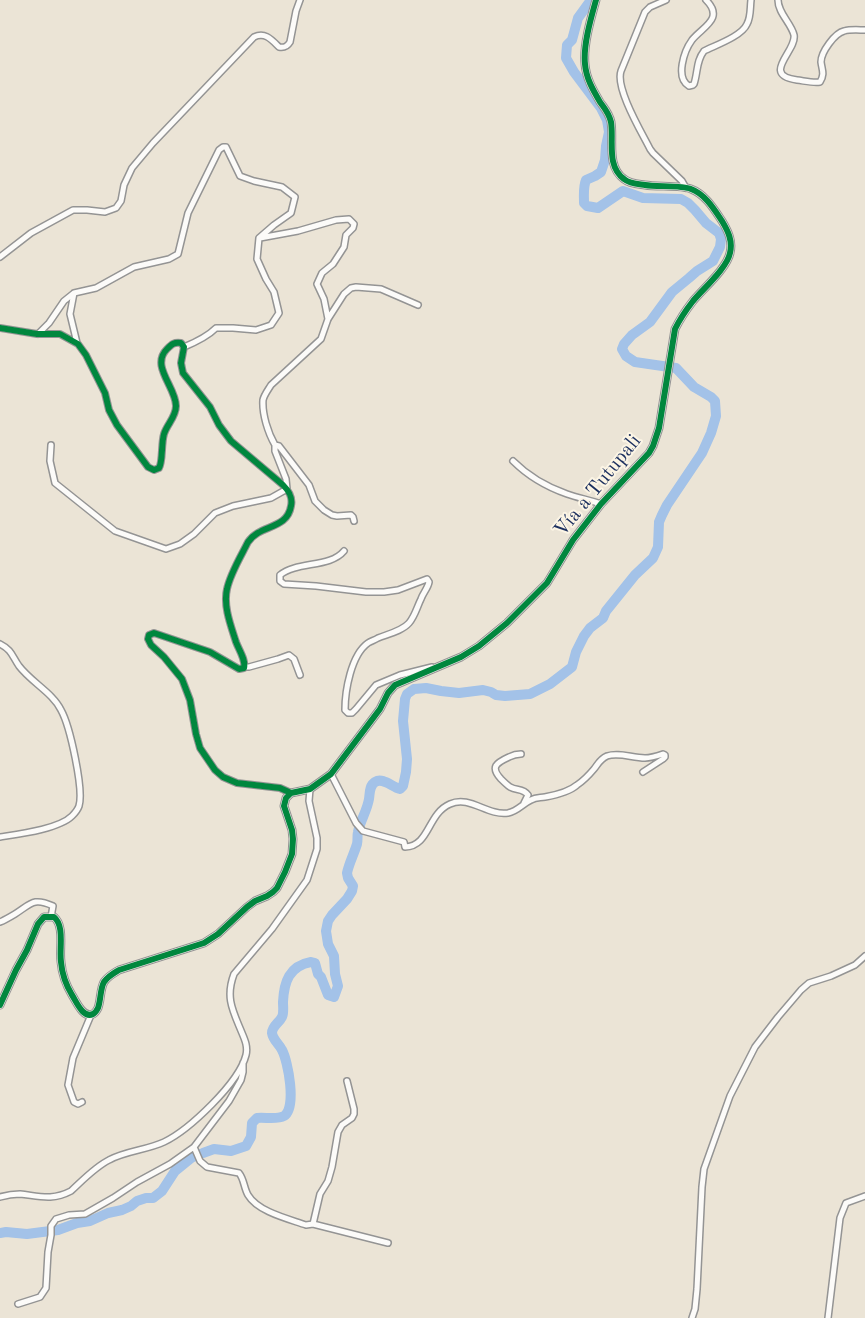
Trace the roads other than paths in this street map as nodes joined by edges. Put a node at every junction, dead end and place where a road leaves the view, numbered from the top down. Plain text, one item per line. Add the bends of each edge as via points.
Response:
1 (300, 0) edge
2 (596, 0) edge
3 (666, 0) edge
4 (706, 0) edge
5 (751, 0) edge
6 (778, 0) edge
7 (865, 30) edge
8 (686, 188) junction
9 (259, 238) junction
10 (0, 257) edge
11 (74, 293) junction
12 (418, 305) dead end
13 (328, 319) junction
14 (0, 328) edge
15 (37, 334) junction
16 (78, 344) junction
17 (184, 346) junction
18 (51, 444) dead end
19 (275, 445) junction
20 (513, 461) dead end
21 (287, 489) junction
22 (601, 504) junction
23 (354, 521) dead end
24 (344, 551) dead end
25 (0, 644) edge
26 (245, 667) junction
27 (437, 667) junction
28 (300, 675) dead end
29 (520, 754) dead end
30 (643, 772) dead end
31 (331, 774) junction
32 (310, 789) junction
33 (291, 793) junction
34 (522, 806) junction
35 (0, 837) edge
36 (51, 917) junction
37 (0, 922) edge
38 (865, 956) edge
39 (865, 962) edge
40 (855, 965) junction
41 (0, 1005) edge
42 (91, 1015) junction
43 (243, 1063) junction
44 (347, 1081) dead end
45 (82, 1102) dead end
46 (195, 1149) junction
47 (865, 1196) edge
48 (0, 1197) edge
49 (312, 1224) junction
50 (388, 1242) dead end
51 (18, 1304) dead end
52 (692, 1318) edge
53 (828, 1318) edge

1 - 10 street via 289,44 281,48 266,36 254,37 132,168 116,208 105,212 73,210 31,233
2 - 8 street via 585,66 590,84 608,111 616,169 625,180 634,184
3 - 8 street via 645,12 620,78 632,115 650,149
4 - 5 street via 711,5 712,17 692,40 684,58 682,75 689,86 694,84 700,56 746,27
6 - 7 street via 794,37 781,66 789,79 820,82 824,75 821,59 830,43 845,30
8 - 22 street, Vía a Tutupali via 703,197 714,209 730,236 730,254 675,330 659,428 653,446
9 - 11 street via 292,213 295,197 282,187 240,176 226,147 223,147 188,213 178,254 134,267 96,288
9 - 13 street via 336,220 349,219 354,224 346,235 344,247 317,284
9 - 17 street via 257,259 274,292 279,313 271,325 256,330 216,328 211,334
11 - 15 street
11 - 16 street via 70,314
12 - 13 street via 381,289 356,287 344,294
13 - 19 street via 322,338 266,392 263,401 266,422
14 - 15 street
15 - 16 street via 60,334
16 - 17 street via 105,393 117,425 148,467 154,470 161,466 164,435 176,409 174,393 163,373 163,353 176,342
17 - 21 street via 180,362 184,373 231,441
18 - 21 street via 50,461 55,483 115,531 166,549 194,534 215,513 271,498
19 - 21 street
19 - 23 street via 309,485 315,502 332,515 350,514
20 - 22 street via 543,484
21 - 26 street via 292,503 288,516 283,522 252,536 227,589 229,616
22 - 27 street, Vía a Tutupali via 538,593 479,646
24 - 27 street via 340,556 284,572 280,581 366,592 398,590 427,579 429,582 408,624 367,644 358,654 347,686 345,710 352,713 376,685 400,675
25 - 35 street via 8,648 19,666 62,711 79,784 79,807 71,817 60,824
26 - 28 street via 289,655
26 - 33 street via 239,669 210,652 154,633 148,637 151,645 182,679 200,748 215,770 237,783 280,788
27 - 31 street, Vía a Tutupali via 395,684
29 - 34 street via 502,760 495,770 510,787 526,792 528,795
30 - 34 street via 663,760 665,755 605,757 570,790 532,799
31 - 32 street, Vía a Tutupali
31 - 34 street via 363,831 404,842 405,847 422,840 436,814 455,802 499,813 516,811
32 - 33 street, Vía a Tutupali
32 - 43 street via 309,801 317,843 307,880 230,983 231,1004 246,1042
33 - 42 street via 284,806 292,830 292,854 277,888 247,907 204,943 111,974 103,984 98,1009
36 - 37 street via 53,906 33,902
36 - 41 street via 38,924
36 - 42 street via 56,918 60,926 61,961 66,982 82,1010
38 - 40 street
39 - 40 street
40 - 52 street via 809,983 801,990 754,1047 730,1096 704,1169 697,1290
42 - 45 street via 73,1058 68,1085 74,1102
43 - 46 street via 241,1080
43 - 48 street via 233,1080 208,1107 181,1132 164,1142 112,1158 71,1191 58,1197 18,1194
44 - 49 street via 354,1114 338,1132 332,1167
46 - 49 street via 200,1161 210,1168 239,1173 254,1203 267,1211 306,1225
46 - 51 street via 85,1214 56,1219 51,1226 46,1288 40,1296
47 - 53 street via 846,1202 840,1218
49 - 50 street

